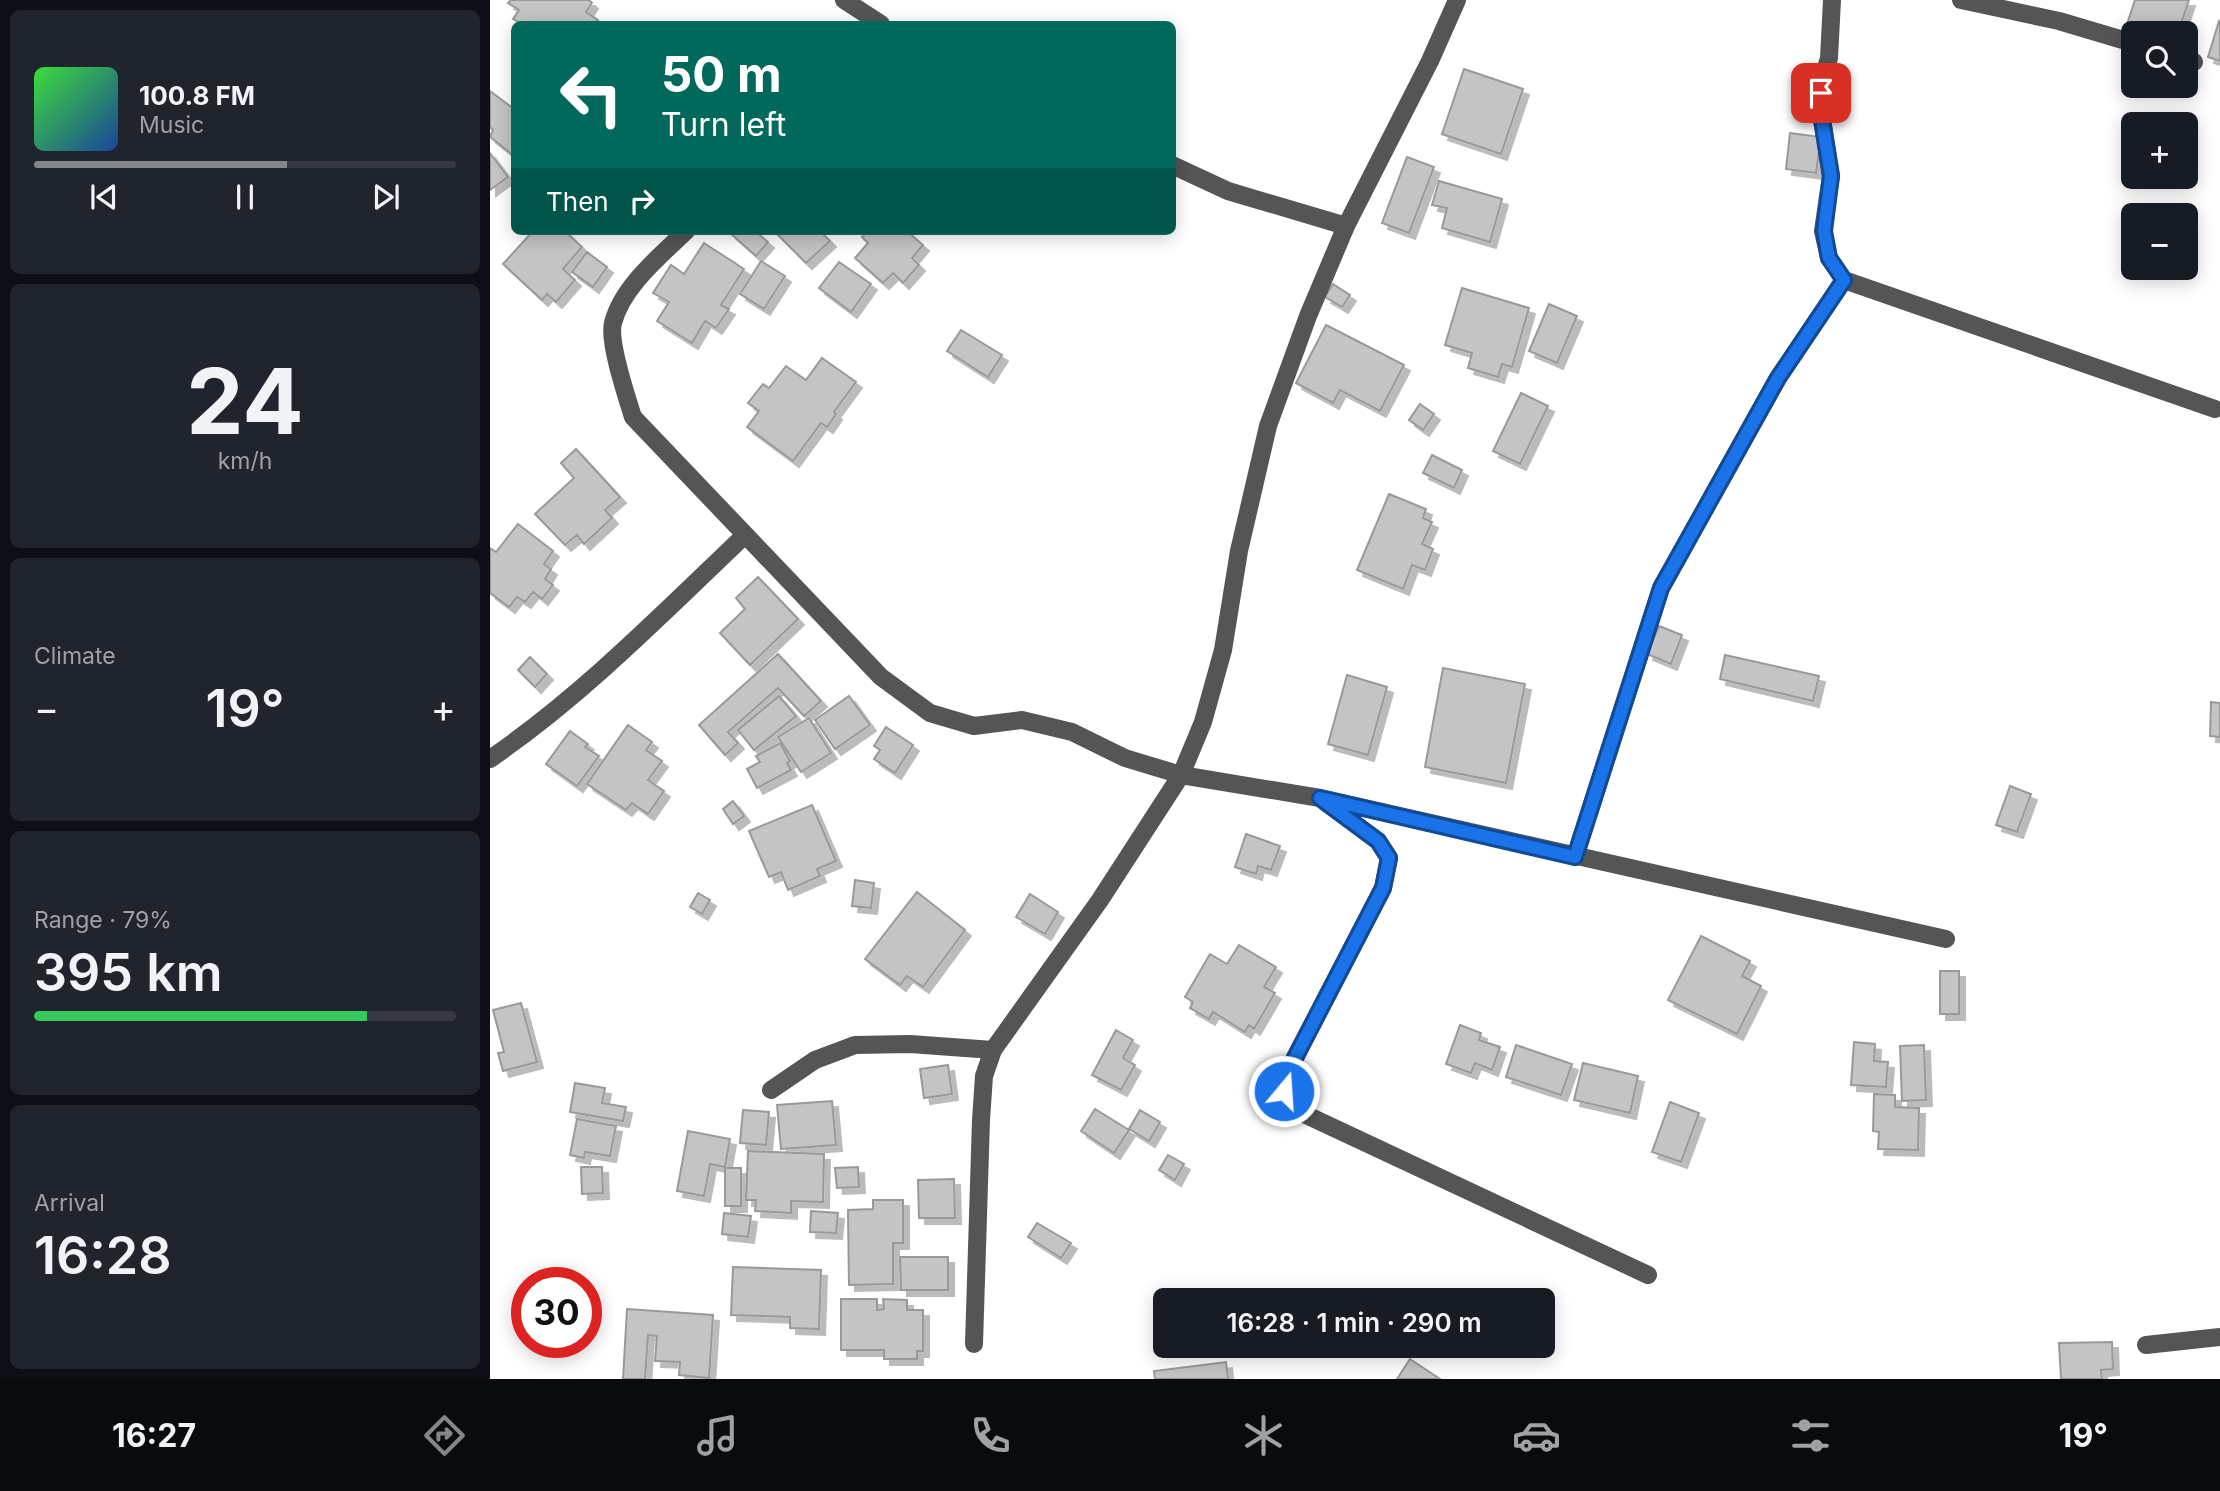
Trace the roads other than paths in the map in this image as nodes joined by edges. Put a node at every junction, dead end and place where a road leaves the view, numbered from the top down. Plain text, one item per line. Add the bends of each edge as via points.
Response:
1 (844, 0) edge
2 (1457, 0) edge
3 (1832, 0) edge
4 (1961, 0) edge
5 (876, 21) edge
6 (2121, 39) edge
7 (1176, 167) edge
8 (1346, 226) junction
9 (682, 235) edge
10 (1844, 280) junction
11 (2215, 409) dead end
12 (744, 536) junction
13 (490, 759) edge
14 (1181, 775) junction
15 (1320, 798) junction
16 (1575, 857) junction
17 (1946, 939) dead end
18 (993, 1050) junction
19 (771, 1090) dead end
20 (1648, 1275) dead end
21 (2220, 1337) edge
22 (974, 1344) dead end
23 (2146, 1345) dead end

1 - 5 street
2 - 8 street
3 - 10 street via 1820,107 1831,176 1824,231 1829,258
4 - 6 street
7 - 8 street via 1228,191
8 - 14 street via 1268,425 1239,551 1223,650 1203,722
9 - 12 street via 628,293 617,314 612,325 619,372 633,417
10 - 11 street
10 - 16 street via 1778,378 1661,588
12 - 13 street via 624,650
12 - 14 street via 881,677 930,713 974,726 1022,720 1072,732 1125,758
14 - 15 street
14 - 18 street via 1100,900
15 - 16 street
15 - 20 street via 1378,841 1389,858 1383,888 1285,1077 1289,1103
16 - 17 street
18 - 19 street via 855,1045 814,1060
18 - 22 street via 984,1076
21 - 23 street

